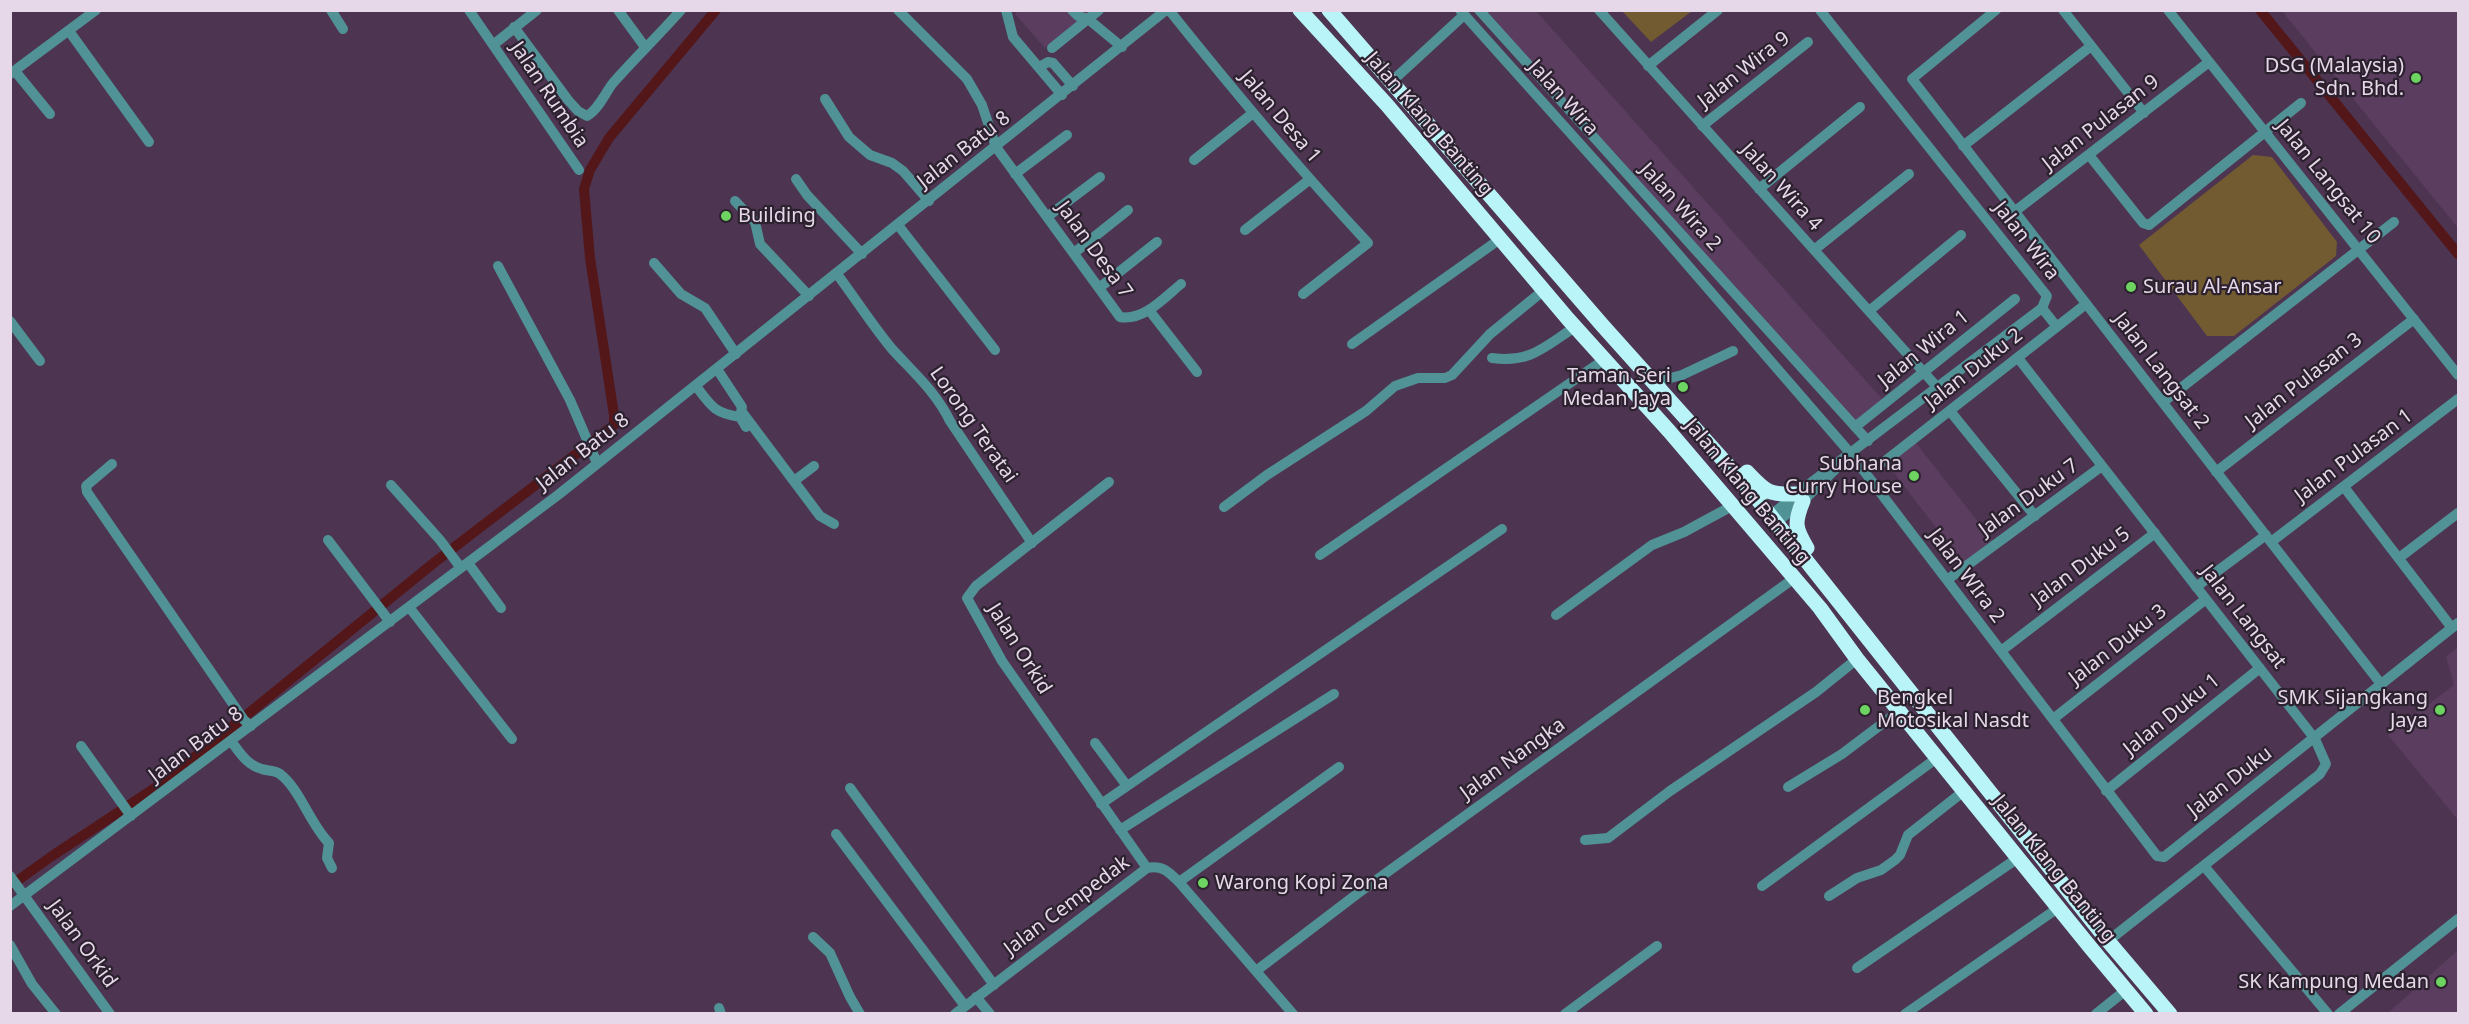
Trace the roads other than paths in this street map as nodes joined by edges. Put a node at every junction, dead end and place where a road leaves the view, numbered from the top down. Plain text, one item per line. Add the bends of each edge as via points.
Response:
1 (96, 10) edge
2 (331, 10) edge
3 (469, 10) edge
4 (537, 10) edge
5 (618, 10) edge
6 (681, 10) edge
7 (898, 10) edge
8 (1006, 10) edge
9 (1072, 10) edge
10 (1099, 10) edge
11 (1168, 10) edge
12 (1295, 10) edge
13 (1300, 10) edge
14 (1320, 10) edge
15 (1329, 10) edge
16 (1479, 10) edge
17 (1599, 10) edge
18 (1718, 10) edge
19 (1820, 10) edge
20 (1996, 10) edge
21 (2063, 10) edge
22 (2168, 10) edge
23 (1462, 13) edge
24 (1088, 19) junction
25 (514, 27) junction
26 (343, 29) dead end
27 (69, 31) junction
28 (1353, 38) junction
29 (1808, 42) dead end
30 (493, 45) junction
31 (2091, 46) junction
32 (645, 47) junction
33 (1122, 47) junction
34 (1052, 48) dead end
35 (1343, 57) junction
36 (2209, 62) junction
37 (1648, 66) junction
38 (1039, 67) junction
39 (13, 73) edge
40 (1390, 83) junction
41 (1073, 86) junction
42 (1062, 95) junction
43 (825, 99) dead end
44 (2301, 103) dead end
45 (1860, 107) dead end
46 (1253, 113) junction
47 (2144, 113) junction
48 (50, 114) dead end
49 (1702, 126) junction
50 (2265, 133) junction
51 (1066, 135) dead end
52 (149, 142) dead end
53 (1963, 146) junction
54 (996, 147) junction
55 (2089, 155) junction
56 (1194, 160) dead end
57 (579, 170) dead end
58 (1015, 174) junction
59 (1909, 174) dead end
60 (1100, 177) dead end
61 (796, 179) dead end
62 (1309, 180) junction
63 (1759, 189) junction
64 (735, 201) dead end
65 (929, 201) junction
66 (1128, 210) dead end
67 (2014, 212) junction
68 (1047, 217) junction
69 (2394, 222) dead end
70 (898, 225) junction
71 (1245, 230) dead end
72 (1961, 235) dead end
73 (1500, 239) junction
74 (1157, 242) dead end
75 (2358, 249) junction
76 (1814, 250) junction
77 (1074, 253) junction
78 (861, 254) junction
79 (654, 263) dead end
80 (498, 266) dead end
81 (837, 274) junction
82 (1181, 284) dead end
83 (1099, 288) junction
84 (1544, 291) junction
85 (1303, 294) dead end
86 (809, 296) junction
87 (2015, 299) dead end
88 (2086, 304) junction
89 (2043, 308) junction
90 (1149, 310) junction
91 (1869, 311) junction
92 (2414, 320) junction
93 (10, 321) edge
94 (1575, 327) junction
95 (2057, 327) junction
96 (1352, 344) dead end
97 (995, 350) dead end
98 (1733, 351) dead end
99 (736, 354) junction
100 (1492, 358) dead end
101 (2018, 358) junction
102 (1605, 359) junction
103 (40, 361) dead end
104 (717, 369) junction
105 (1197, 372) dead end
106 (1924, 372) junction
107 (2458, 375) edge
108 (1655, 382) junction
109 (696, 386) junction
110 (1937, 387) junction
111 (2458, 399) edge
112 (1673, 402) junction
113 (2163, 402) junction
114 (1950, 411) junction
115 (741, 415) junction
116 (1855, 427) junction
117 (1669, 431) junction
118 (1868, 441) junction
119 (766, 454) dead end
120 (1851, 454) junction
121 (1884, 462) dead end
122 (597, 463) junction
123 (112, 464) dead end
124 (814, 466) dead end
125 (2102, 466) junction
126 (2216, 472) junction
127 (794, 481) junction
128 (1108, 482) dead end
129 (390, 485) dead end
130 (2344, 487) junction
131 (1799, 498) junction
132 (1732, 506) junction
133 (1224, 507) dead end
134 (2458, 513) edge
135 (2035, 516) junction
136 (1773, 518) junction
137 (834, 524) dead end
138 (1502, 529) dead end
139 (2154, 533) junction
140 (2268, 538) junction
141 (328, 540) dead end
142 (1032, 543) junction
143 (1320, 555) dead end
144 (2398, 558) junction
145 (462, 564) junction
146 (1793, 579) junction
147 (1947, 580) junction
148 (2196, 587) junction
149 (2206, 599) junction
150 (409, 607) junction
151 (501, 608) dead end
152 (1820, 608) junction
153 (1556, 615) dead end
154 (1854, 618) junction
155 (390, 622) junction
156 (2455, 626) edge
157 (2001, 651) junction
158 (1857, 659) junction
159 (2260, 668) junction
160 (2381, 684) junction
161 (1334, 694) dead end
162 (1899, 711) junction
163 (2053, 719) junction
164 (248, 723) junction
165 (512, 739) dead end
166 (2315, 739) junction
167 (231, 741) junction
168 (1095, 743) dead end
169 (81, 746) dead end
170 (1937, 758) junction
171 (1339, 767) dead end
172 (1127, 786) junction
173 (1788, 787) dead end
174 (850, 788) dead end
175 (1964, 791) junction
176 (2106, 791) junction
177 (1101, 804) junction
178 (129, 813) junction
179 (1120, 830) junction
180 (836, 834) dead end
181 (1585, 840) dead end
182 (2018, 858) junction
183 (2204, 866) junction
184 (332, 868) dead end
185 (1146, 868) junction
186 (10, 876) edge
187 (1179, 882) junction
188 (1762, 886) dead end
189 (22, 892) junction
190 (1829, 896) dead end
191 (10, 906) edge
192 (2058, 908) junction
193 (2458, 918) edge
194 (813, 937) dead end
195 (2108, 941) junction
196 (10, 945) edge
197 (1657, 946) dead end
198 (1857, 968) dead end
199 (1256, 971) junction
200 (994, 985) junction
201 (2126, 990) junction
202 (976, 997) junction
203 (965, 1006) junction
204 (56, 1014) edge
205 (110, 1014) edge
206 (860, 1014) edge
207 (955, 1014) edge
208 (990, 1014) edge
209 (1293, 1014) edge
210 (1565, 1014) edge
211 (1905, 1014) edge
212 (2097, 1014) edge
213 (2146, 1014) edge
214 (2170, 1014) edge
215 (2328, 1014) edge
216 (2339, 1014) edge

1 - 27 street
2 - 26 street
3 - 30 street, Jalan Rumbia
4 - 25 street
5 - 32 street
6 - 32 street
7 - 54 street, Jalan Desa 7 via 967,79 982,105
8 - 38 street via 1013,37
9 - 24 street
10 - 24 street
11 - 33 street, Jalan Batu 8
11 - 46 street, Jalan Desa 1
12 - 35 highway
13 - 35 highway, Jalan Klang Banting
14 - 28 highway
15 - 28 highway, Jalan Klang Banting
16 - 116 street, Jalan Wira 2
17 - 37 street, Jalan Wira 4
18 - 37 street
19 - 89 street, Jalan Wira via 2047,296
20 - 53 street, Jalan Langsat 2 via 1912,80
21 - 31 street
22 - 36 street, Jalan Langsat 10
23 - 40 street
23 - 120 street, Jalan Wira
24 - 33 street
24 - 34 street
25 - 30 street
25 - 32 street via 584,116 591,114
27 - 39 street
27 - 52 street
28 - 40 highway, Jalan Klang Banting
29 - 49 street, Jalan Wira 9
30 - 57 street, Jalan Rumbia
31 - 47 street
31 - 53 street
33 - 41 street, Jalan Batu 8
35 - 73 highway, Jalan Klang Banting
36 - 47 street, Jalan Pulasan 9
36 - 50 street, Jalan Langsat 10
37 - 49 street, Jalan Wira 4
38 - 41 street via 1053,63
38 - 42 street
39 - 48 street
40 - 108 highway, Jalan Klang Banting
41 - 42 street, Jalan Batu 8
42 - 54 street, Jalan Batu 8
43 - 65 street via 849,137 870,154 903,171
44 - 50 street
45 - 63 street
46 - 56 street
46 - 62 street, Jalan Desa 1
47 - 55 street, Jalan Pulasan 9
49 - 63 street, Jalan Wira 4
50 - 55 street via 2149,225 2143,223
50 - 75 street, Jalan Langsat 10
51 - 58 street
53 - 67 street, Jalan Langsat 2
54 - 58 street, Jalan Desa 7
54 - 65 street, Jalan Batu 8
55 - 67 street, Jalan Pulasan 9
58 - 68 street, Jalan Desa 7
59 - 76 street
60 - 68 street
61 - 78 street
62 - 71 street
62 - 85 street, Jalan Desa 1 via 1368,243
63 - 76 street, Jalan Wira 4
64 - 86 street via 755,222 760,244
65 - 70 street, Jalan Batu 8
66 - 77 street
67 - 88 street, Jalan Langsat 2
68 - 77 street, Jalan Desa 7
69 - 75 street
70 - 78 street, Jalan Batu 8
70 - 97 street
72 - 91 street
73 - 84 highway, Jalan Klang Banting
73 - 96 street
74 - 83 street
75 - 92 street, Jalan Langsat 10
75 - 113 street
76 - 91 street, Jalan Wira 4
77 - 83 street, Jalan Desa 7
78 - 81 street, Jalan Batu 8
79 - 99 street via 671,285 705,308
80 - 122 street via 550,361
81 - 86 street, Jalan Batu 8
81 - 142 street, Lorong Teratai via 891,347 930,387
82 - 90 street, Jalan Desa 7
83 - 90 street, Jalan Desa 7 via 1120,317 1137,316
84 - 94 highway, Jalan Klang Banting
84 - 133 street via 1490,334 1452,375 1418,378 1395,386 1366,411
86 - 99 street, Jalan Batu 8
87 - 106 street, Jalan Wira 1
88 - 95 street, Jalan Duku 2
88 - 113 street, Jalan Langsat 2
89 - 95 street
89 - 110 street, Jalan Wira
90 - 105 street
91 - 106 street, Jalan Wira 4
92 - 107 street, Jalan Langsat 10
92 - 126 street, Jalan Pulasan 3
93 - 103 street
94 - 100 street via 1527,357 1510,361
94 - 102 highway, Jalan Klang Banting
95 - 101 street, Jalan Duku 2
98 - 108 street via 1682,375
99 - 104 street, Jalan Batu 8
101 - 114 street, Jalan Duku 2
101 - 125 street, Jalan Langsat
102 - 117 highway, Jalan Klang Banting
102 - 143 street
104 - 109 street, Jalan Batu 8
104 - 115 street via 737,399
106 - 110 street, Jalan Wira 4
106 - 116 street, Jalan Wira 1
108 - 112 highway, Jalan Klang Banting
109 - 115 street via 713,410
109 - 122 street, Jalan Batu 8
110 - 118 street, Jalan Wira
111 - 130 street, Jalan Pulasan 1
112 - 131 highway via 1718,440 1765,490
112 - 136 highway, Jalan Klang Banting
113 - 126 street, Jalan Langsat 2
114 - 121 street, Jalan Duku 2
114 - 135 street
115 - 119 street
115 - 127 street
116 - 118 street, Jalan Wira 2
117 - 132 highway, Jalan Klang Banting
117 - 136 highway via 1754,516
118 - 120 street, Jalan Wira
120 - 131 street, Jalan Wira
120 - 147 street, Jalan WIra 2
122 - 145 street, Jalan Batu 8
123 - 164 street via 91,480 87,492
124 - 127 street
125 - 135 street, Jalan Duku 7
125 - 139 street, Jalan Langsat
126 - 140 street, Jalan Langsat 2
127 - 137 street via 820,516
128 - 142 street, Jalan Orkid
129 - 145 street
130 - 140 street, Jalan Pulasan 1
130 - 144 street
131 - 136 street, Jalan Wira via 1775,512
131 - 154 highway via 1797,532
132 - 146 highway, Jalan Klang Banting
132 - 153 street via 1652,545
134 - 144 street
135 - 147 street, Jalan Duku 7
136 - 152 highway via 1770,537
136 - 154 highway, Jalan Klang Banting
138 - 172 street
139 - 148 street, Jalan Langsat
139 - 157 street, Jalan Duku 5
140 - 148 street, Jalan Pulasan 1
140 - 160 street, Jalan Langsat 2
141 - 155 street
142 - 177 street, Jalan Orkid via 976,586 968,602 1002,661
144 - 156 street
145 - 150 street, Jalan Batu 8
145 - 151 street
146 - 152 highway, Jalan Klang Banting
146 - 199 street, Jalan Nangka
147 - 157 street, Jalan WIra 2
148 - 149 street, Jalan Langsat
149 - 159 street, Jalan Langsat
149 - 163 street, Jalan Duku 3
150 - 155 street, Jalan Batu 8
150 - 165 street
152 - 158 highway, Jalan Klang Banting
154 - 195 highway, Jalan Klang Banting
155 - 164 street, Jalan Batu 8
156 - 160 street, Jalan Duku
157 - 163 street, Jalan WIra 2
158 - 162 highway, Jalan Klang Banting
158 - 181 street via 1608,838
159 - 166 street, Jalan Langsat
159 - 176 street, Jalan Duku 1
160 - 166 street, Jalan Duku
161 - 179 street
162 - 170 highway, Jalan Klang Banting
162 - 173 street via 1842,754
163 - 176 street
164 - 167 street, Jalan Batu 8
166 - 176 street, Jalan Duku via 2164,857 2157,856
166 - 183 street, Jalan Langsat via 2325,768
167 - 178 street, Jalan Batu 8
167 - 184 street via 244,759 280,774 291,786 329,843 327,858
168 - 172 street
169 - 178 street
170 - 175 highway, Jalan Klang Banting
170 - 188 street
171 - 187 street
172 - 177 street
174 - 200 street
175 - 182 highway, Jalan Klang Banting
175 - 190 street via 1908,835 1895,860
177 - 179 street, Jalan Orkid
178 - 189 street, Jalan Batu 8
179 - 185 street, Jalan Orkid
180 - 203 street
182 - 192 highway, Jalan Klang Banting
182 - 198 street
183 - 195 street, Jalan Langsat
183 - 215 street
185 - 187 street, Jalan Cempedak via 1161,867
185 - 200 street, Jalan Cempedak
186 - 189 street, Jalan Orkid
187 - 199 street, Jalan Cempedak
189 - 191 street, Jalan Batu 8
189 - 205 street, Jalan Orkid
192 - 201 highway, Jalan Klang Banting
192 - 211 street
193 - 216 street
194 - 206 street via 830,953
195 - 214 highway, Jalan Klang Banting
196 - 204 street via 32,984
197 - 210 street
199 - 209 street, Jalan Cempedak
200 - 202 street, Jalan Cempedak
201 - 212 street
201 - 213 highway, Jalan Klang Banting
202 - 203 street, Jalan Cempedak
202 - 208 street
203 - 207 street, Jalan Cempedak

